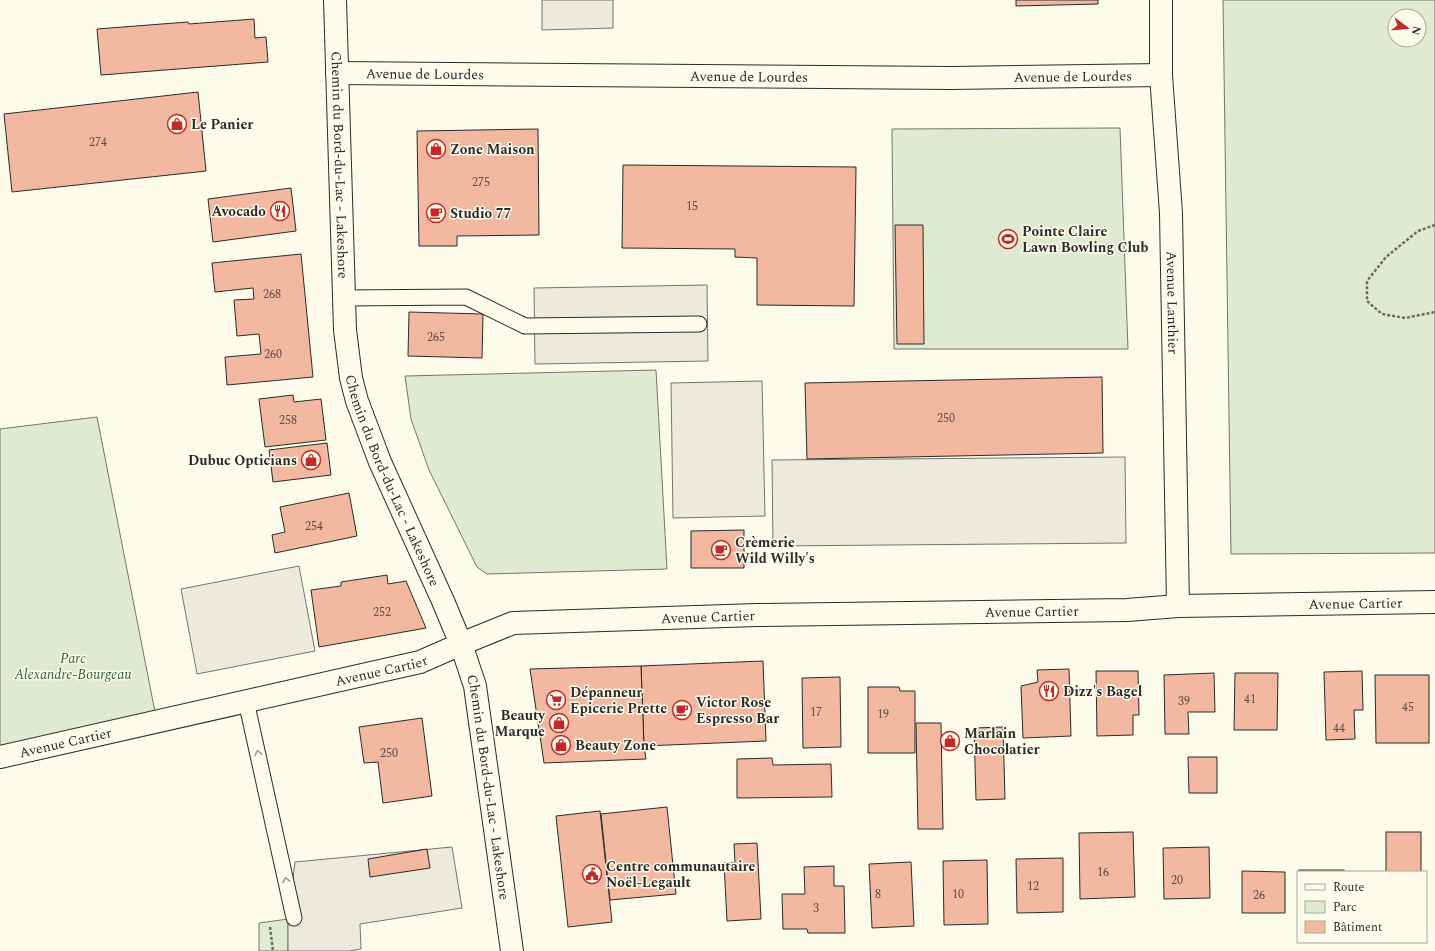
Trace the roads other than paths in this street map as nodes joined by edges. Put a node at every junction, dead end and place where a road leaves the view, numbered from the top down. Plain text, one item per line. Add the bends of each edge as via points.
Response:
1 (335, 0) edge
2 (1161, 0) edge
3 (337, 73) junction
4 (1161, 76) junction
5 (344, 298) junction
6 (699, 324) dead end
7 (1435, 602) edge
8 (1178, 606) junction
9 (461, 644) junction
10 (246, 701) junction
11 (0, 758) edge
12 (294, 918) dead end
13 (512, 951) edge

1 - 3 street, Chemin du Bord-du-Lac - Lakeshore
2 - 4 street, Avenue Lanthier
3 - 4 street, Avenue de Lourdes via 952,78
3 - 5 street, Chemin du Bord-du-Lac - Lakeshore
4 - 8 street, Avenue Lanthier via 1171,213
5 - 6 lane via 466,297 525,326
5 - 9 street, Chemin du Bord-du-Lac - Lakeshore via 350,372 357,401 380,462
7 - 8 street, Avenue Cartier
8 - 9 street, Avenue Cartier via 1127,610 512,623
9 - 10 street, Avenue Cartier via 420,662
9 - 13 street, Chemin du Bord-du-Lac - Lakeshore via 475,686
10 - 11 street, Avenue Cartier
12 -> 10 lane

